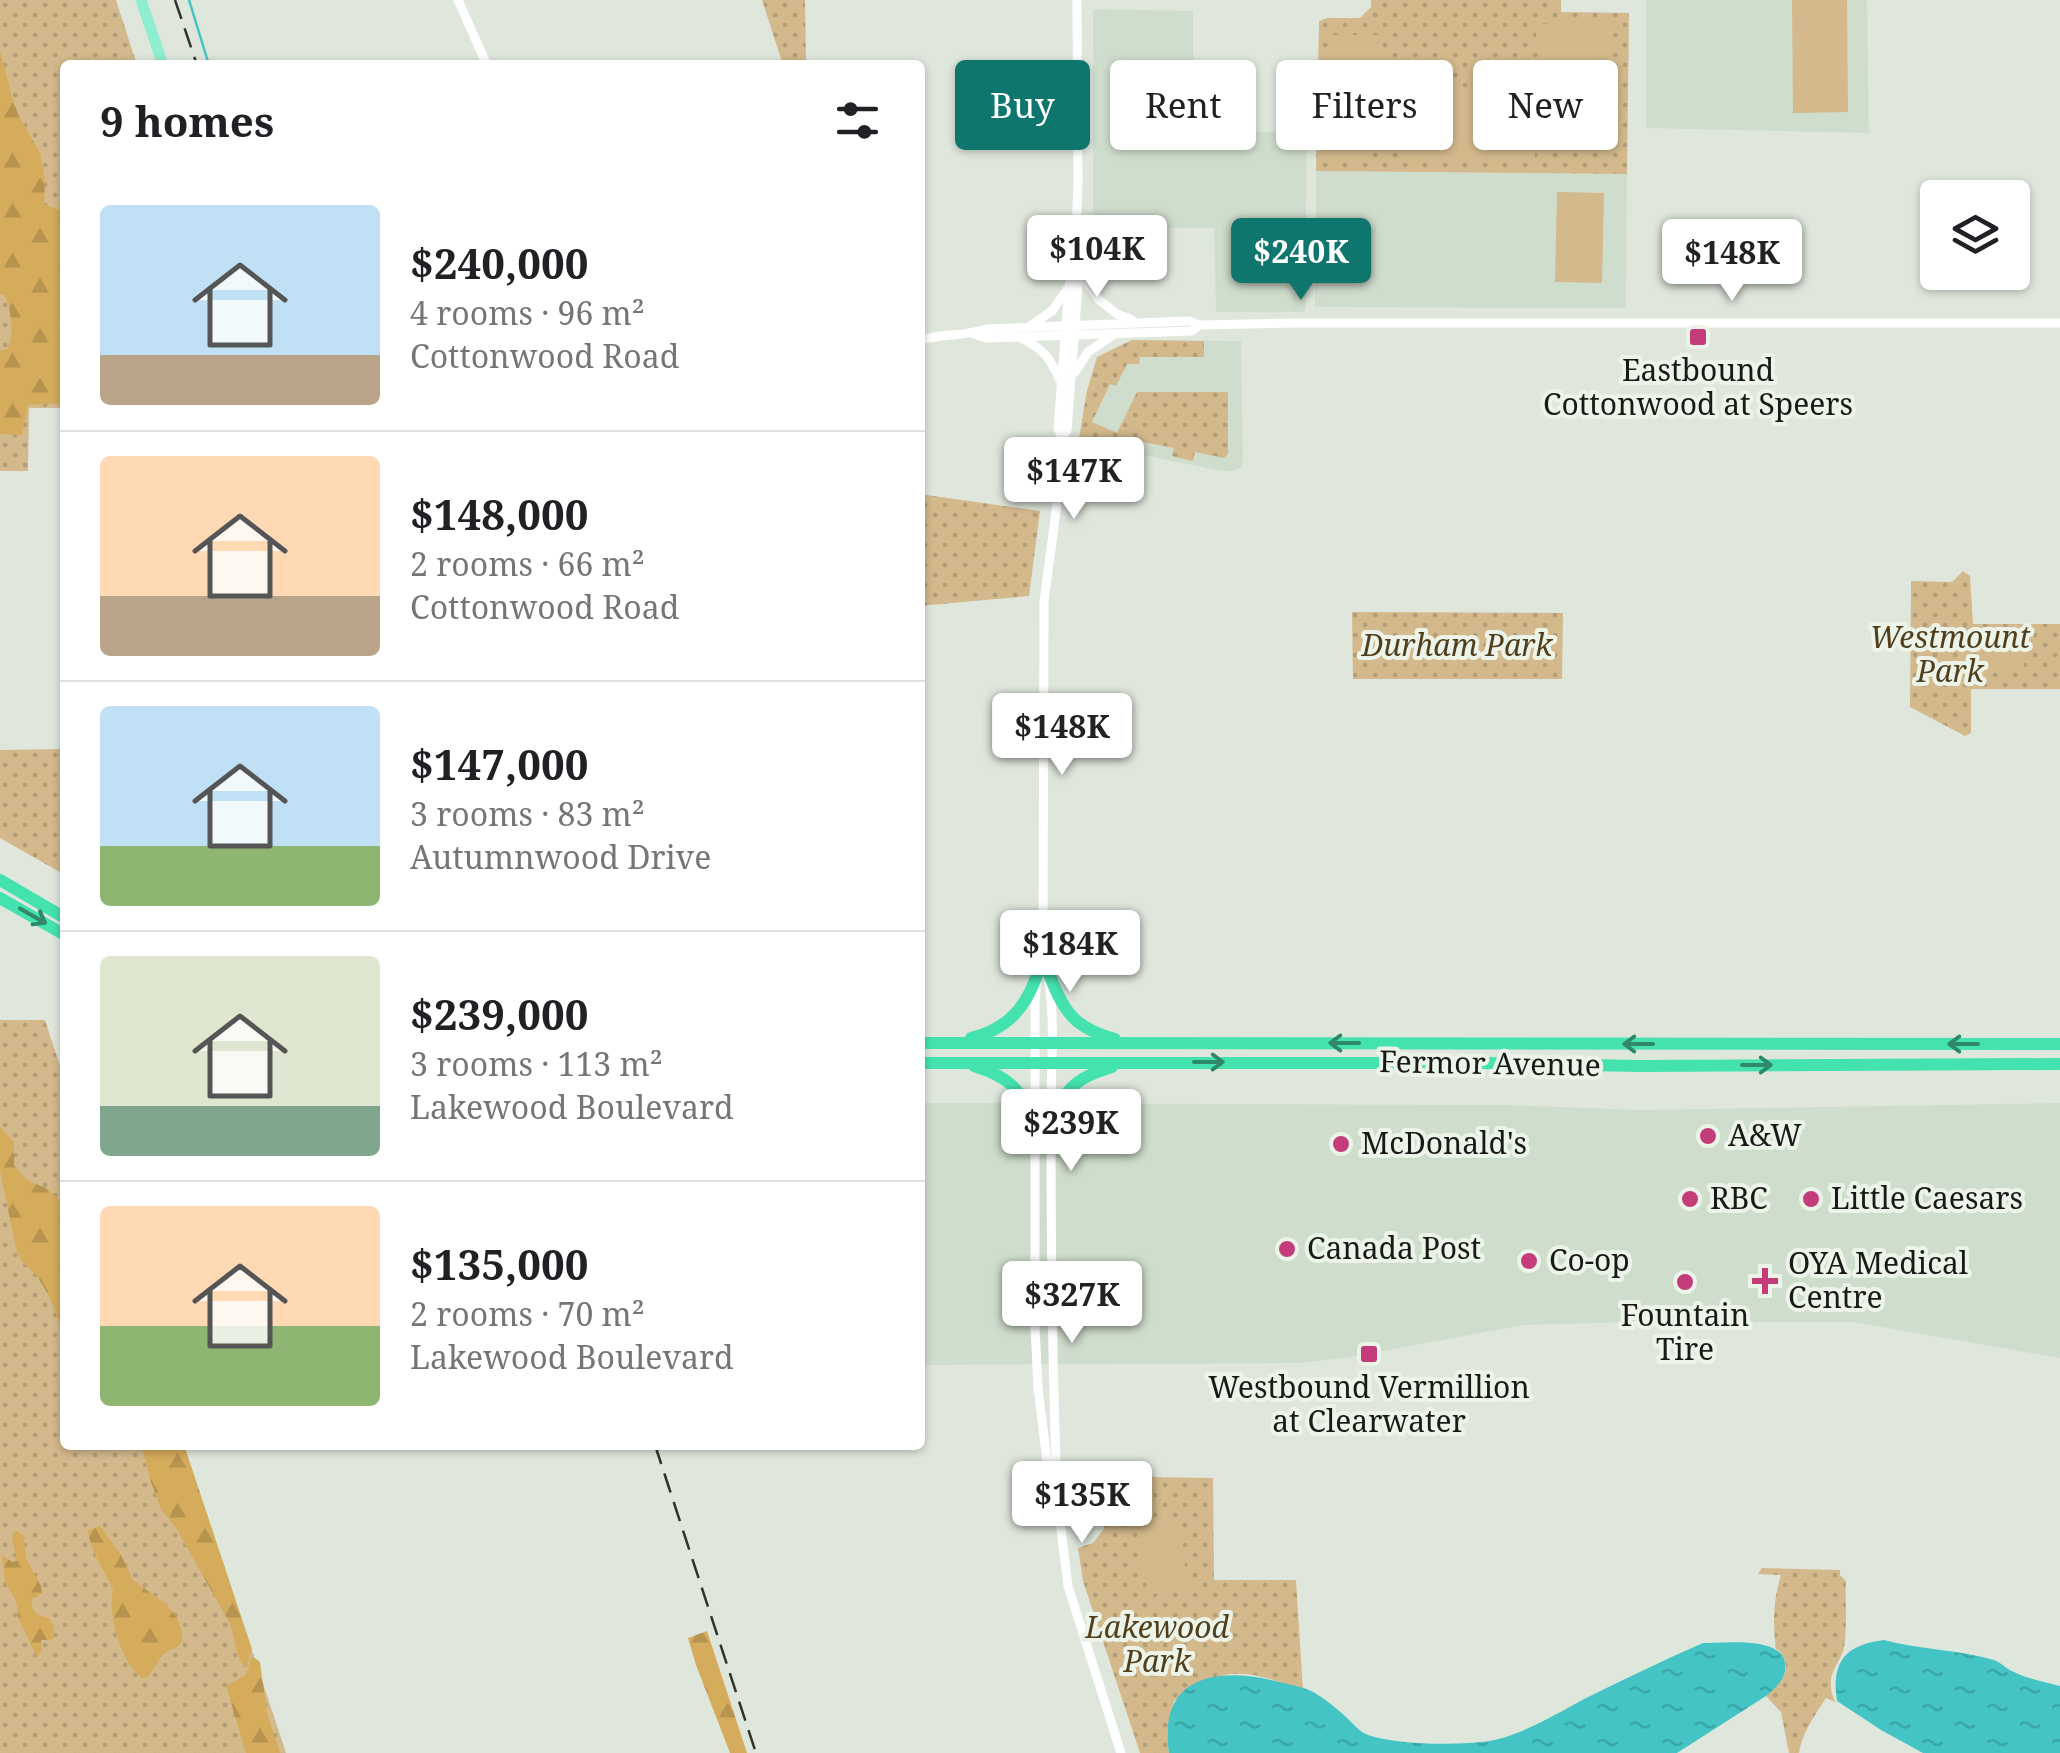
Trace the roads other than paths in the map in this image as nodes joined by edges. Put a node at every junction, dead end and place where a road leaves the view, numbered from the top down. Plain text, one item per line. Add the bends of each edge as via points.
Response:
1 (142, 0) edge
2 (458, 0) edge
3 (1077, 0) edge
4 (161, 60) edge
5 (485, 60) edge
6 (1078, 268) junction
7 (1069, 287) junction
8 (1140, 322) junction
9 (2060, 323) edge
10 (1199, 325) junction
11 (1028, 327) junction
12 (1070, 330) junction
13 (1119, 332) junction
14 (973, 334) junction
15 (1019, 337) junction
16 (925, 339) edge
17 (1067, 382) junction
18 (0, 880) edge
19 (0, 898) edge
20 (60, 915) edge
21 (60, 932) edge
22 (1043, 974) junction
23 (925, 1043) edge
24 (948, 1043) junction
25 (1034, 1043) junction
26 (1052, 1043) junction
27 (1132, 1043) junction
28 (2060, 1044) edge
29 (962, 1062) junction
30 (1035, 1062) junction
31 (1052, 1062) junction
32 (1127, 1062) junction
33 (925, 1063) edge
34 (2060, 1064) edge
35 (1043, 1121) junction
36 (1054, 1472) junction
37 (1121, 1753) edge

1 - 4 main road
2 - 5 street
3 - 6 street
6 - 7 street
6 - 8 street via 1106,306
6 - 12 street
7 - 11 street
7 - 12 street
8 - 10 street
8 - 12 street
9 - 10 street
10 - 13 street via 1192,331
11 - 12 street
11 - 14 street
12 - 13 street
12 - 15 street
12 - 17 street
13 - 17 street via 1089,350
14 - 15 street
14 - 16 street
15 - 17 street via 1038,346
17 - 22 street via 1044,602
18 - 20 highway
19 -> 21 highway
22 - 24 highway via 1012,1019 988,1034
22 - 25 street
22 - 26 street via 1052,1002
22 - 27 highway via 1074,1021
23 - 24 highway, Fermor Avenue
24 - 25 highway, Fermor Avenue
25 - 26 highway, Fermor Avenue
25 - 30 street
26 - 27 highway, Fermor Avenue
26 - 31 street
28 -> 27 highway, Fermor Avenue
29 - 30 highway, Fermor Avenue
29 - 33 highway, Fermor Avenue
29 - 35 highway via 1014,1084
30 - 31 highway, Fermor Avenue
30 - 35 street
31 - 32 highway, Fermor Avenue
31 - 35 street
32 -> 34 highway, Fermor Avenue
32 - 35 highway via 1073,1084
35 - 36 street
35 - 36 street via 1036,1343 1046,1461
36 - 37 street via 1068,1586

